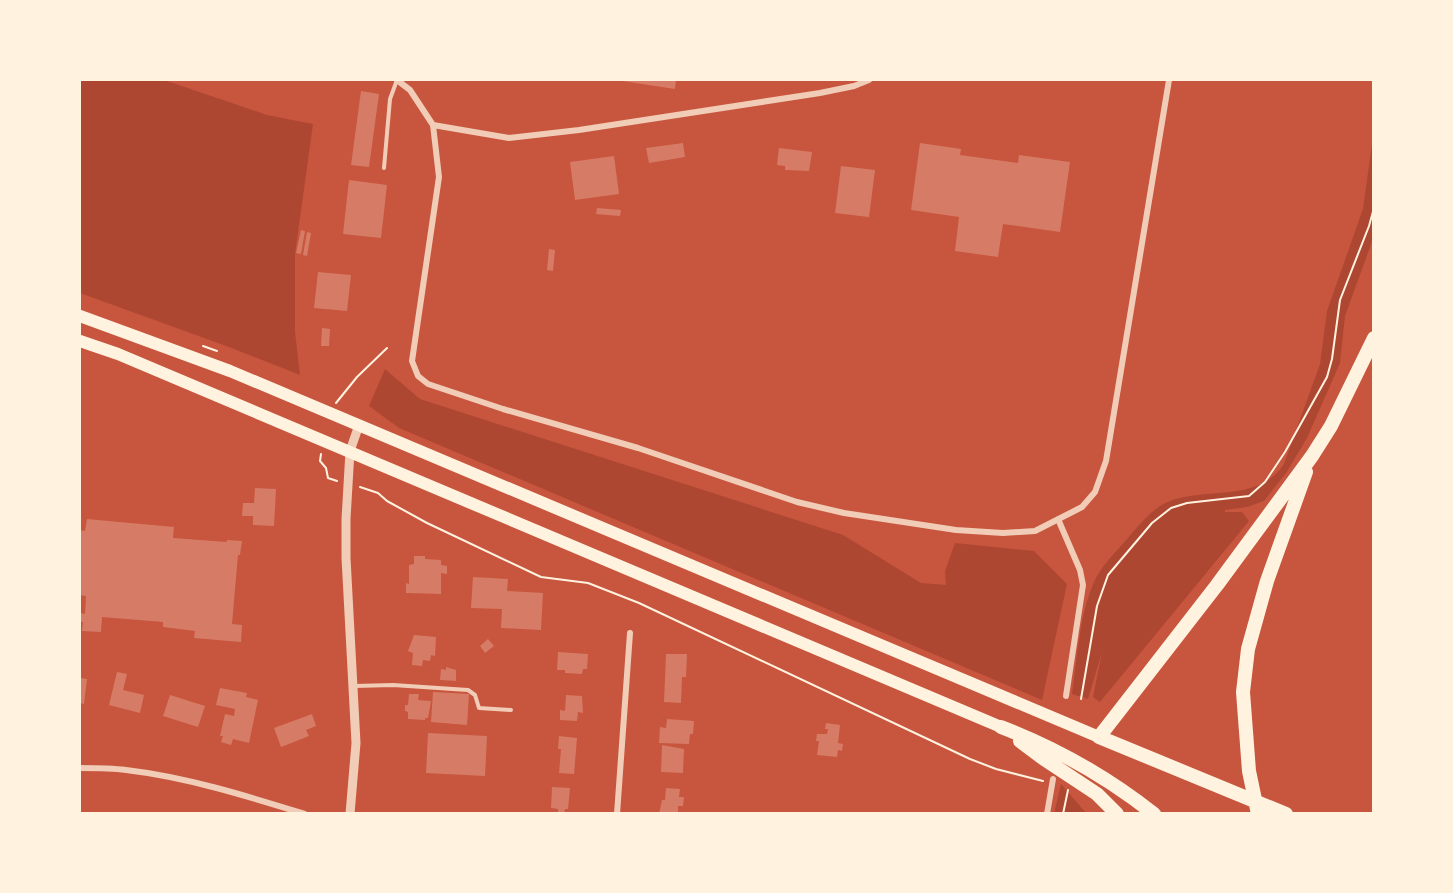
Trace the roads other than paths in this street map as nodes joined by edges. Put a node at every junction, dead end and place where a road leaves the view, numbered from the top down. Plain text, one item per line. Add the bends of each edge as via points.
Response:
1 (397, 80) edge
2 (869, 80) edge
3 (1169, 80) edge
4 (433, 125) junction
5 (384, 168) dead end
6 (80, 316) edge
7 (1374, 338) edge
8 (80, 341) edge
9 (359, 425) junction
10 (350, 452) junction
11 (1312, 456) junction
12 (1058, 519) junction
13 (630, 633) dead end
14 (354, 686) junction
15 (1066, 696) dead end
16 (511, 710) dead end
17 (1001, 727) junction
18 (1100, 737) junction
19 (80, 768) edge
20 (1053, 779) dead end
21 (305, 813) edge
22 (350, 813) edge
23 (617, 813) edge
24 (1047, 813) edge
25 (1117, 813) edge
26 (1154, 813) edge
27 (1258, 813) edge
28 (1287, 813) edge

1 - 4 street via 410,90
1 - 5 lane via 390,99
2 - 4 street via 820,93 509,138
3 - 12 street via 1106,461 1095,492 1082,507
4 - 12 street via 439,177 412,361 418,376 428,384 503,410 638,448 797,502 844,513 1003,533 1035,531
6 - 9 main road via 230,370
7 - 11 highway
8 - 10 main road
9 - 10 street
9 - 18 main road
10 - 14 street via 346,558
10 - 17 main road
11 - 18 highway
11 - 27 highway via 1267,580 1248,649 1243,692 1249,771
12 - 15 street via 1083,585
13 - 23 street
14 - 16 lane via 468,690 475,695 479,708
14 - 22 street via 356,743
17 - 25 highway via 1097,794
17 - 26 highway via 1094,771
18 - 28 highway
19 - 21 street via 146,773
20 - 24 street

